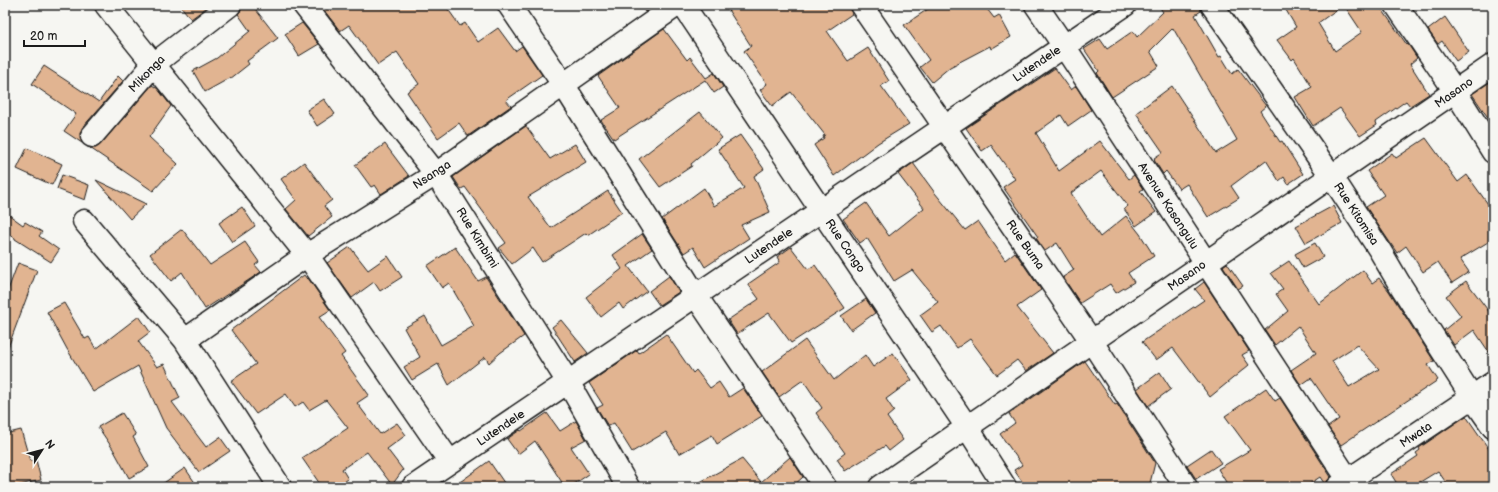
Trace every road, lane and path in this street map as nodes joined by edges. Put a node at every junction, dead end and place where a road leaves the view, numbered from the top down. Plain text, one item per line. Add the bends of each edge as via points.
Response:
1 (106, 5) edge
2 (230, 5) edge
3 (304, 5) edge
4 (509, 5) edge
5 (677, 5) edge
6 (684, 5) edge
7 (861, 5) edge
8 (1036, 5) edge
9 (1125, 5) edge
10 (1212, 5) edge
11 (1396, 5) edge
12 (1064, 46) junction
13 (154, 64) junction
14 (1493, 66) edge
15 (563, 84) junction
16 (1455, 91) junction
17 (944, 127) junction
18 (92, 136) dead end
19 (1493, 152) edge
20 (436, 174) junction
21 (1332, 176) junction
22 (821, 211) junction
23 (84, 221) dead end
24 (307, 255) junction
25 (1206, 263) junction
26 (696, 296) junction
27 (185, 340) junction
28 (1092, 342) junction
29 (568, 382) junction
30 (1493, 383) edge
31 (1472, 397) junction
32 (967, 427) junction
33 (1493, 427) edge
34 (450, 462) junction
35 (1346, 485) edge
36 (280, 487) edge
37 (413, 487) edge
38 (628, 487) edge
39 (825, 487) edge
40 (880, 487) edge
41 (1005, 487) edge
42 (1186, 487) edge

1 - 13 street
2 - 13 street, Mikonga
3 - 20 street, Rue Kimbimi
4 - 15 street
5 - 15 street, Nsanga
6 - 22 street, Rue Congo
7 - 17 street, Rue Buma
8 - 12 street, Avenue Kasangulu
9 - 12 street, Lutendele
10 - 21 street, Rue Kitomisa
11 - 16 street
12 - 17 street, Lutendele
12 - 25 street, Avenue Kasangulu
13 - 18 street, Mikonga
13 - 24 street
14 - 16 street, Masano
15 - 20 street, Nsanga
15 - 26 street
16 - 19 street
16 - 21 street, Masano
17 - 22 street, Lutendele
17 - 28 street, Rue Buma
20 - 24 street, Nsanga
20 - 29 street, Rue Kimbimi
21 - 25 street, Masano
21 - 31 street, Rue Kitomisa
22 - 26 street, Lutendele
22 - 32 street, Rue Congo
23 - 27 street
24 - 27 street, Nsanga
24 - 34 street
25 - 28 street, Masano
25 - 35 street, Avenue Kasangulu
26 - 29 street, Lutendele
26 - 39 street
27 - 36 street
28 - 32 street, Masano
28 - 42 street, Rue Buma
29 - 34 street, Lutendele
29 - 38 street, Rue Kimbimi
30 - 31 street, Mwata
31 - 33 street, Rue Kitomisa
31 - 35 street, Mwata
32 - 40 street, Masano
32 - 41 street, Rue Congo
34 - 37 street, Lutendele

